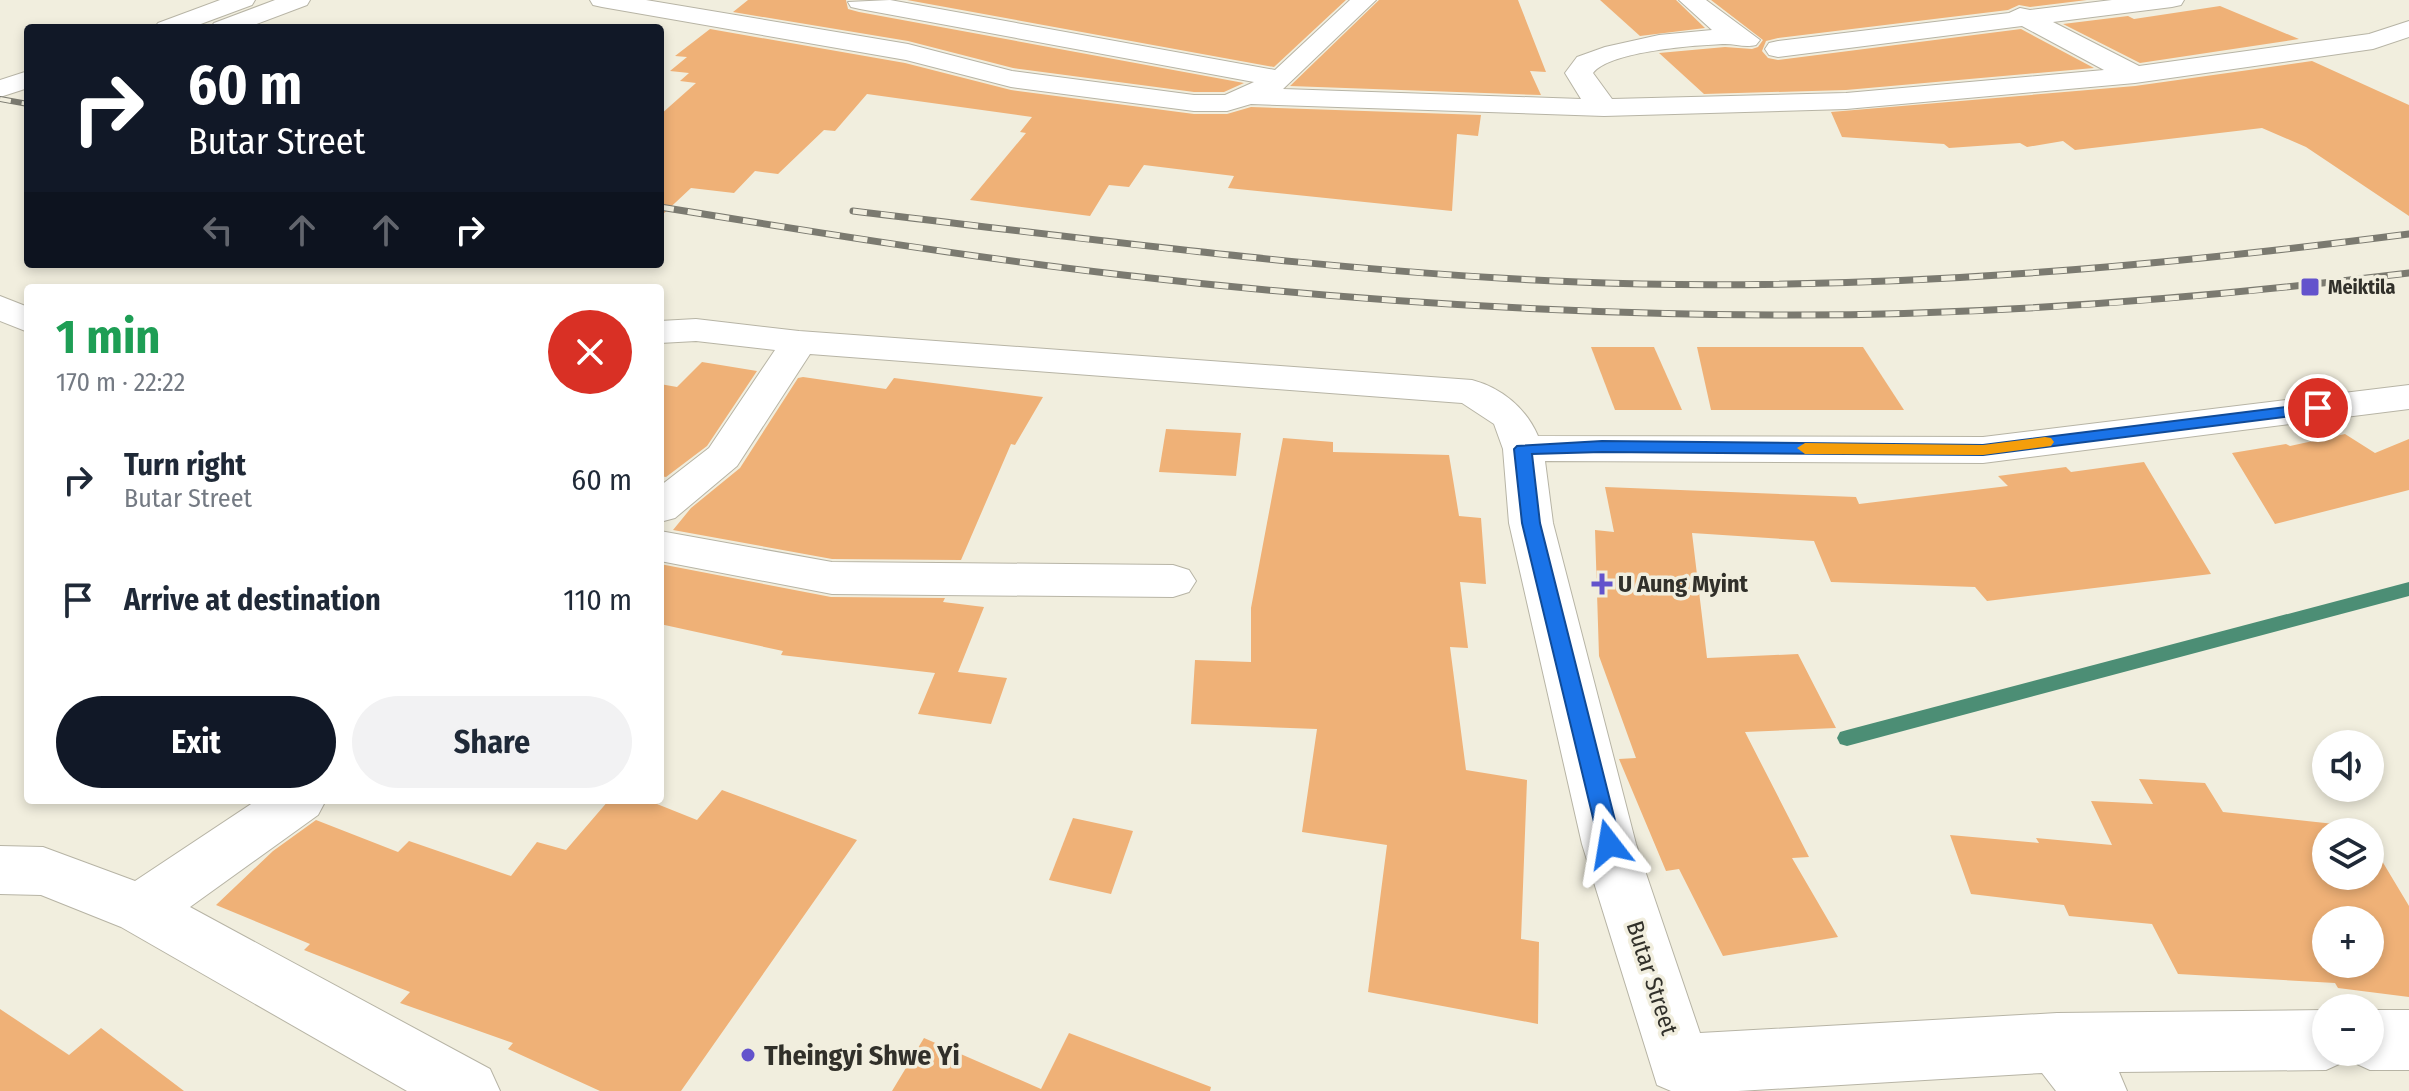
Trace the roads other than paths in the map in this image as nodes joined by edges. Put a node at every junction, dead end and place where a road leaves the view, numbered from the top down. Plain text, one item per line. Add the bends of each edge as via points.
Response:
1 (243, 0) edge
2 (298, 0) edge
3 (602, 0) edge
4 (1364, 0) edge
5 (1691, 0) edge
6 (1991, 0) edge
7 (2172, 0) edge
8 (862, 1) edge
9 (2024, 18) junction
10 (178, 24) edge
11 (234, 24) edge
12 (2409, 29) edge
13 (802, 36) junction
14 (1737, 37) junction
15 (1778, 49) junction
16 (2135, 75) junction
17 (1281, 79) junction
18 (24, 80) edge
19 (0, 89) edge
20 (1249, 96) junction
21 (1846, 101) junction
22 (24, 102) edge
23 (1604, 108) junction
24 (0, 109) edge
25 (0, 307) edge
26 (24, 319) edge
27 (664, 332) edge
28 (799, 342) junction
29 (2409, 397) edge
30 (1523, 449) junction
31 (664, 505) edge
32 (664, 547) edge
33 (1173, 581) dead end
34 (293, 804) edge
35 (0, 870) edge
36 (141, 909) junction
37 (2312, 1040) edge
38 (2384, 1040) edge
39 (2409, 1040) edge
40 (2057, 1043) junction
41 (1676, 1077) edge
42 (468, 1091) edge
43 (2095, 1091) edge

1 - 10 main road
2 - 11 main road
3 - 13 main road
4 - 17 main road
5 - 14 main road
6 - 9 main road
7 - 9 main road
8 - 13 main road
8 - 17 main road
9 - 15 main road
9 - 16 main road
12 - 16 main road via 2373,41
13 - 20 main road via 908,52 1011,79 1194,103 1227,103
14 - 15 main road
14 - 23 main road via 1717,35 1650,46 1585,63 1579,73
15 - 21 main road
16 - 21 main road
17 - 20 main road
18 - 19 main road
20 - 23 main road
21 - 23 main road
22 - 24 main road
25 - 26 main road
27 - 28 main road via 696,330
28 - 30 main road via 1472,392 1511,418
28 - 31 main road via 723,457
29 - 30 main road via 1983,450
30 - 41 main road, Butar Street via 1531,523 1609,844
32 - 33 main road via 832,578
34 - 36 main road
35 - 36 main road via 43,871
36 - 42 main road
37 - 40 main road
38 - 39 main road
40 - 41 main road
40 - 43 main road

